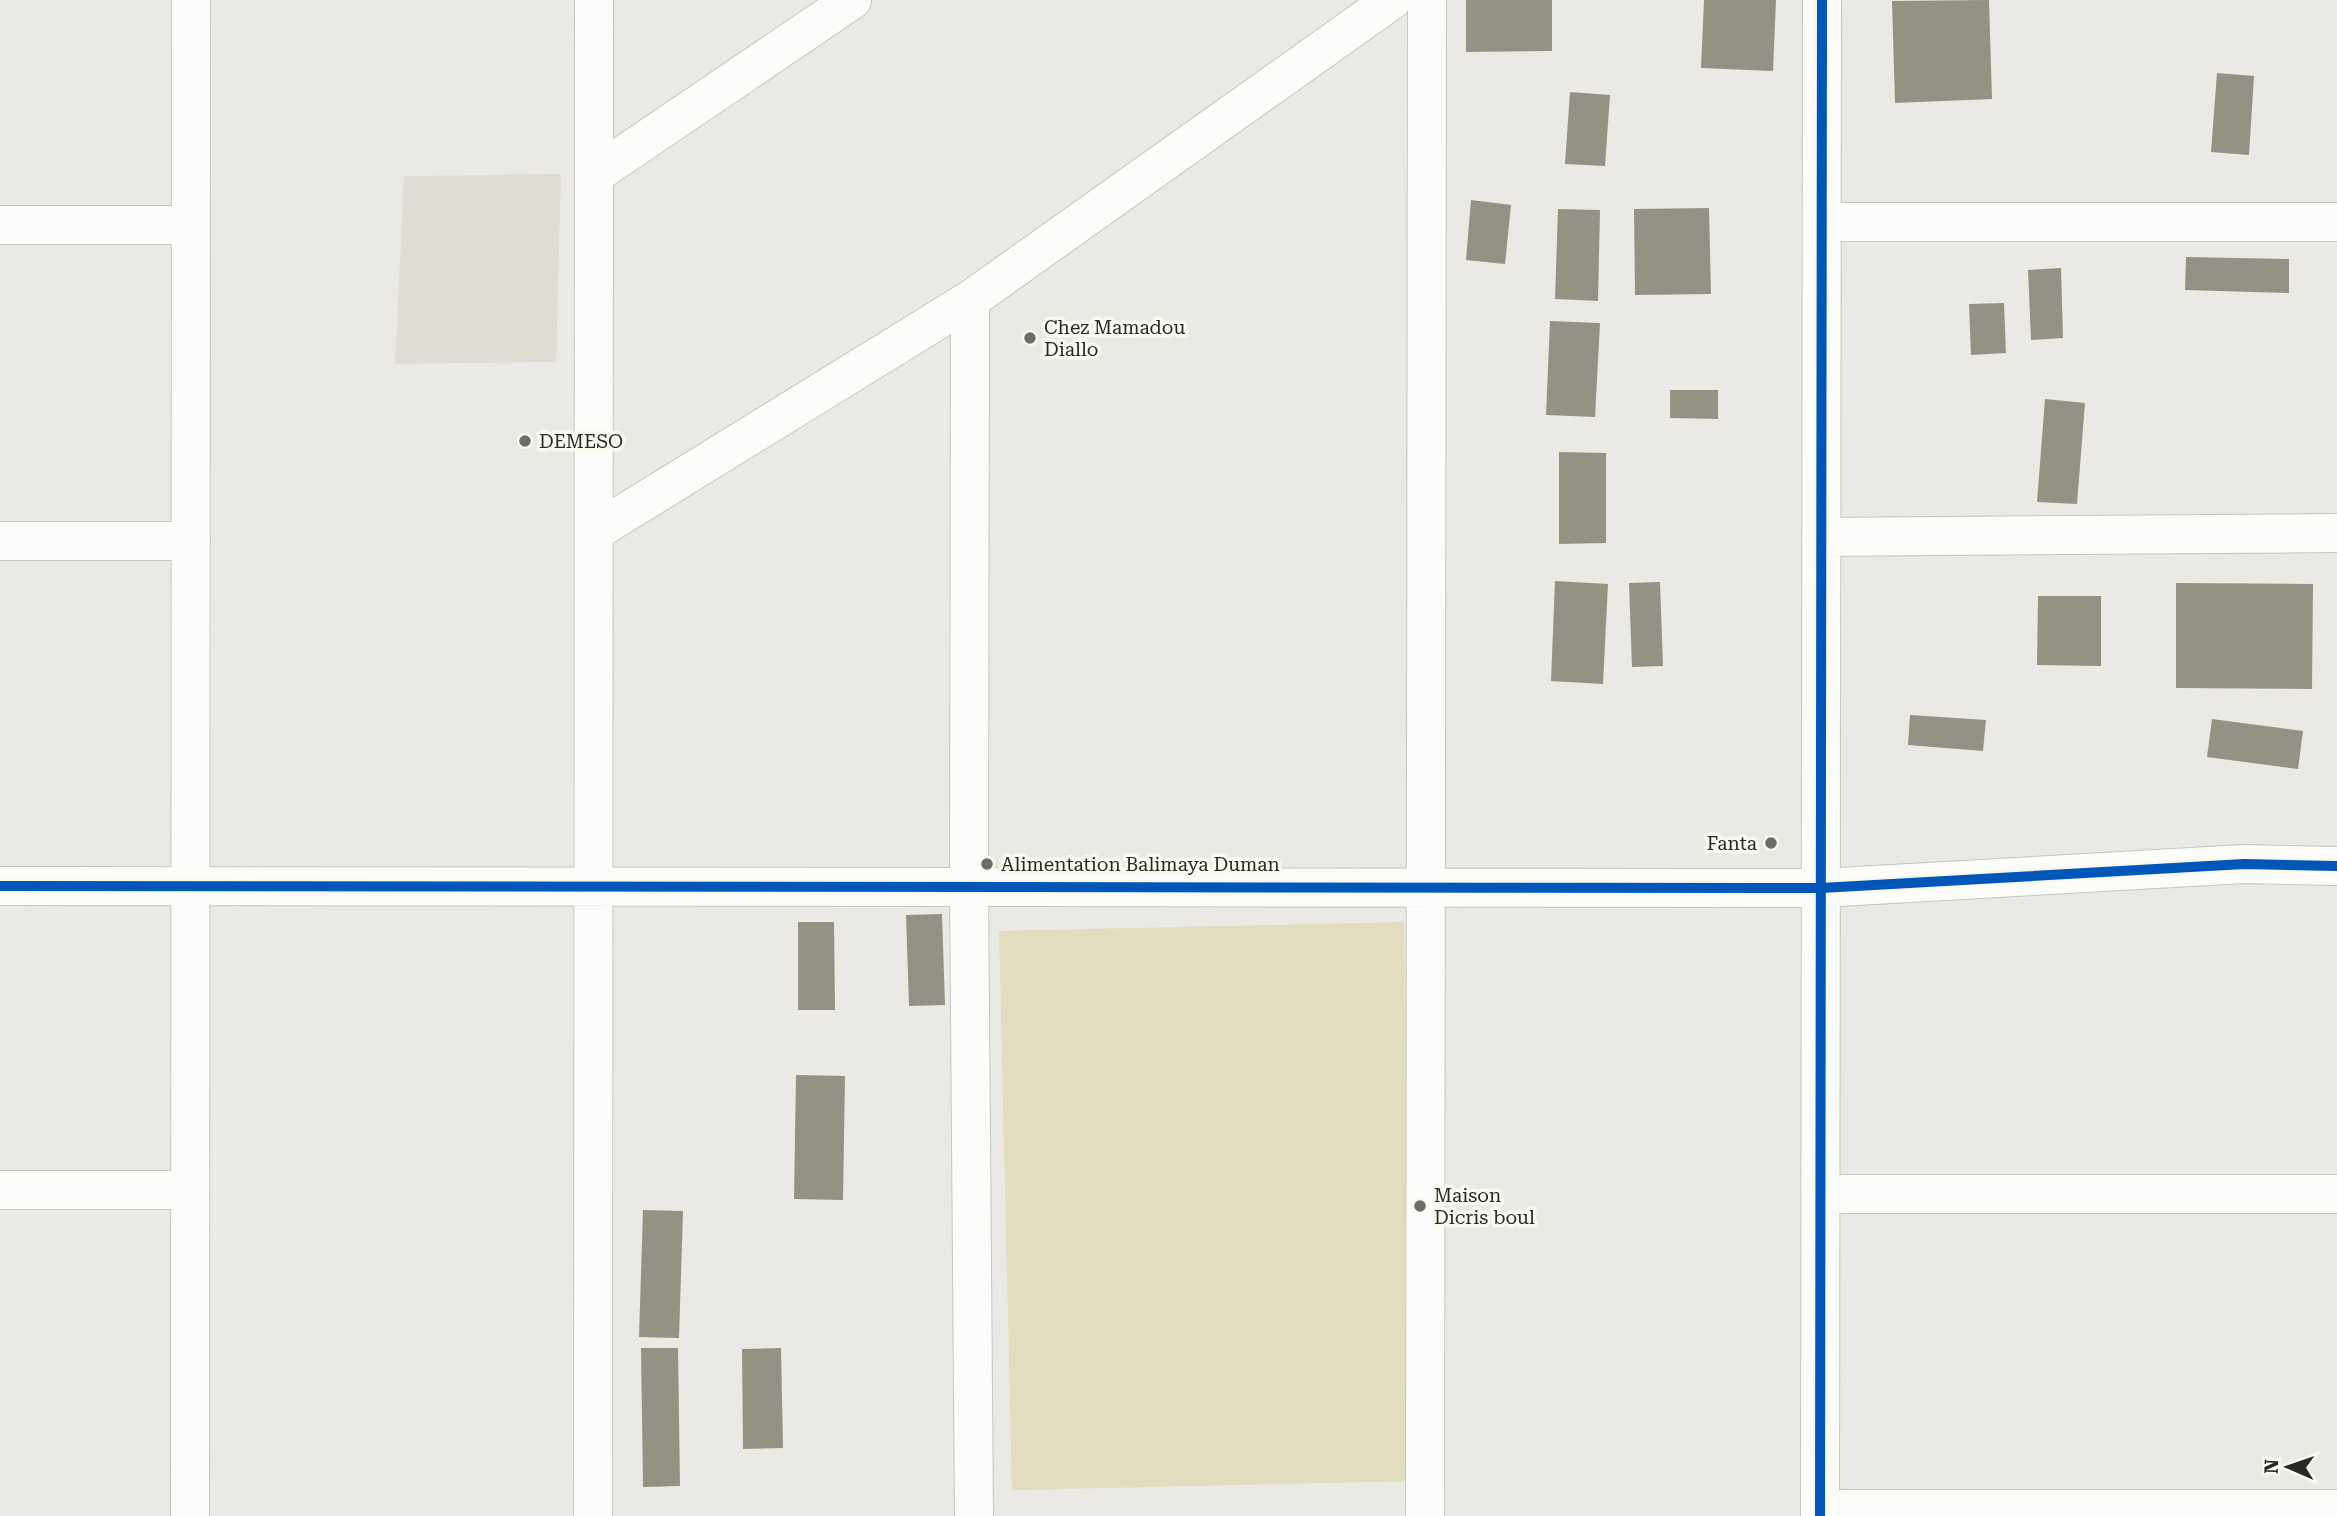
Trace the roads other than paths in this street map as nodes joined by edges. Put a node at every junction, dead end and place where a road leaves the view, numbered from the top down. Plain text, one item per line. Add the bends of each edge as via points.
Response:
1 (191, 0) edge
2 (594, 0) edge
3 (852, 0) edge
4 (1392, 0) edge
5 (1427, 0) edge
6 (1822, 0) edge
7 (594, 175) junction
8 (1822, 222) junction
9 (2337, 222) edge
10 (0, 225) edge
11 (191, 225) junction
12 (970, 300) junction
13 (594, 533) junction
14 (2337, 533) edge
15 (1821, 537) junction
16 (0, 541) edge
17 (191, 541) junction
18 (2337, 866) edge
19 (0, 887) edge
20 (191, 887) junction
21 (593, 887) junction
22 (969, 887) junction
23 (1426, 888) junction
24 (1821, 888) junction
25 (0, 1190) edge
26 (190, 1190) junction
27 (1821, 1194) junction
28 (2337, 1194) edge
29 (2337, 1509) edge
30 (1820, 1512) edge
31 (190, 1516) edge
32 (593, 1516) edge
33 (974, 1516) edge
34 (1425, 1516) edge

1 - 11 street
2 - 7 street
3 - 7 street
4 - 12 street
5 - 23 street
6 - 8 street
7 - 13 street
8 - 9 street
8 - 15 street
10 - 11 street
11 - 17 street
12 - 13 street
12 - 22 street
13 - 21 street
14 - 15 street
15 - 24 street
16 - 17 street
17 - 20 street
18 - 24 street via 2244,864
19 - 20 street
20 - 21 street
20 - 26 street
21 - 22 street
21 - 32 street
22 - 23 street
22 - 33 street
23 - 24 street
23 - 34 street
24 - 27 street
25 - 26 street
26 - 31 street
27 - 28 street
27 - 30 street
29 - 30 street

